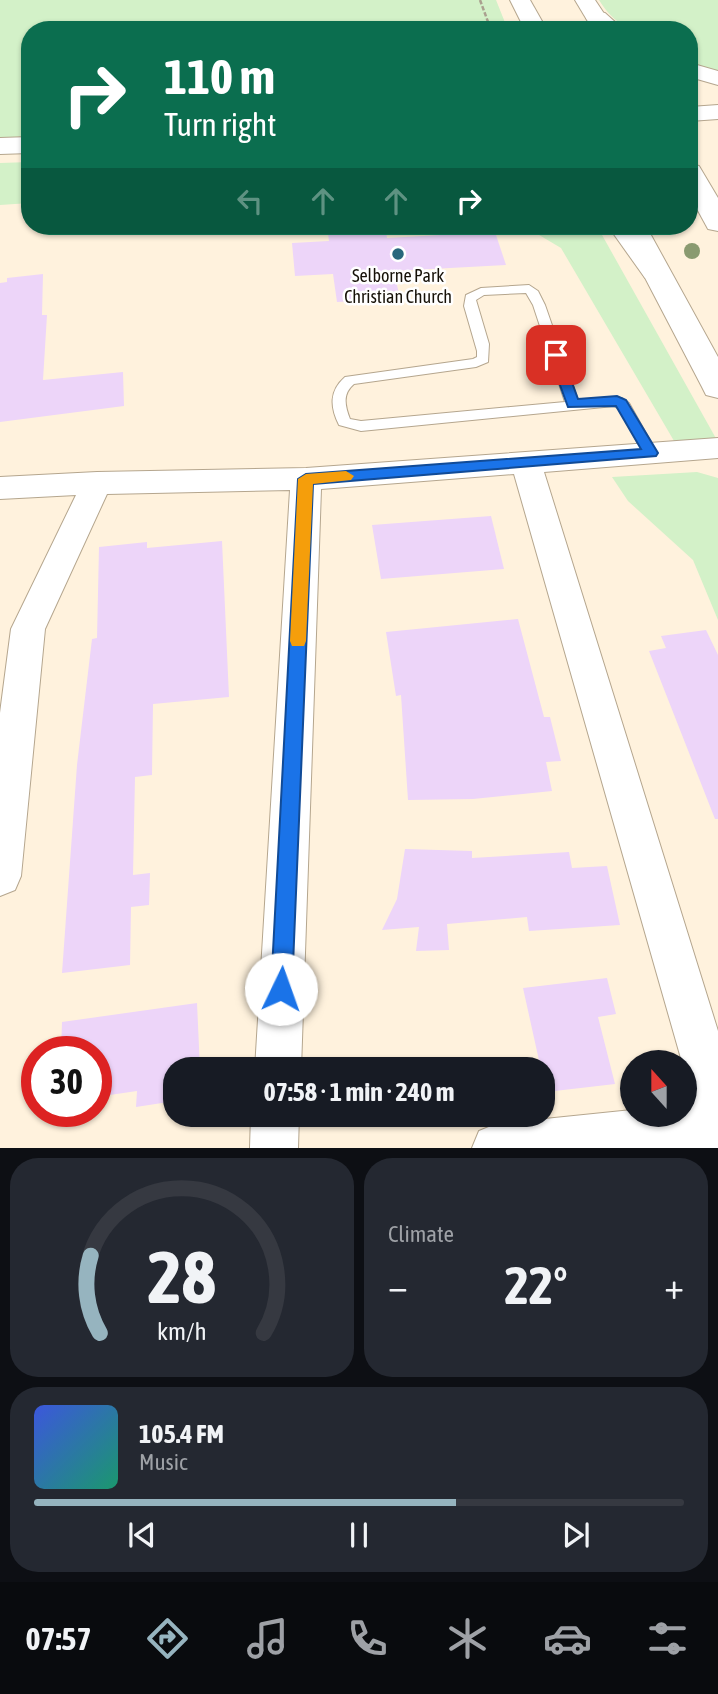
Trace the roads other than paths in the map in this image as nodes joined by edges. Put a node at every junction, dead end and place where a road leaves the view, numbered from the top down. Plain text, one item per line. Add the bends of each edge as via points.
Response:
1 (520, 0) edge
2 (531, 21) edge
3 (698, 72) edge
4 (718, 78) edge
5 (718, 112) edge
6 (698, 113) edge
7 (21, 145) edge
8 (0, 146) edge
9 (698, 187) edge
10 (718, 223) edge
11 (628, 235) edge
12 (636, 235) edge
13 (654, 272) junction
14 (718, 387) edge
15 (573, 404) junction
16 (718, 448) edge
17 (650, 453) junction
18 (526, 463) junction
19 (306, 479) junction
20 (97, 483) junction
21 (0, 488) edge
22 (0, 876) edge
23 (279, 1057) edge
24 (718, 1107) edge
25 (718, 1126) edge
26 (275, 1127) edge
27 (274, 1148) edge
28 (496, 1148) edge

1 - 2 main road
3 - 4 main road
5 - 6 main road
7 - 8 main road
9 - 10 main road
11 - 13 main road
12 - 13 main road
13 - 14 main road
15 - 15 lane via 529,289 481,292 470,298 484,350 483,359 476,363 350,380 338,395 344,422 361,426
15 - 17 lane via 621,403
16 - 17 street
17 - 18 street
18 - 19 street
18 - 24 street
19 - 20 street
19 - 23 street
20 - 21 street
20 - 22 street via 28,629
25 - 28 street
26 - 27 street

